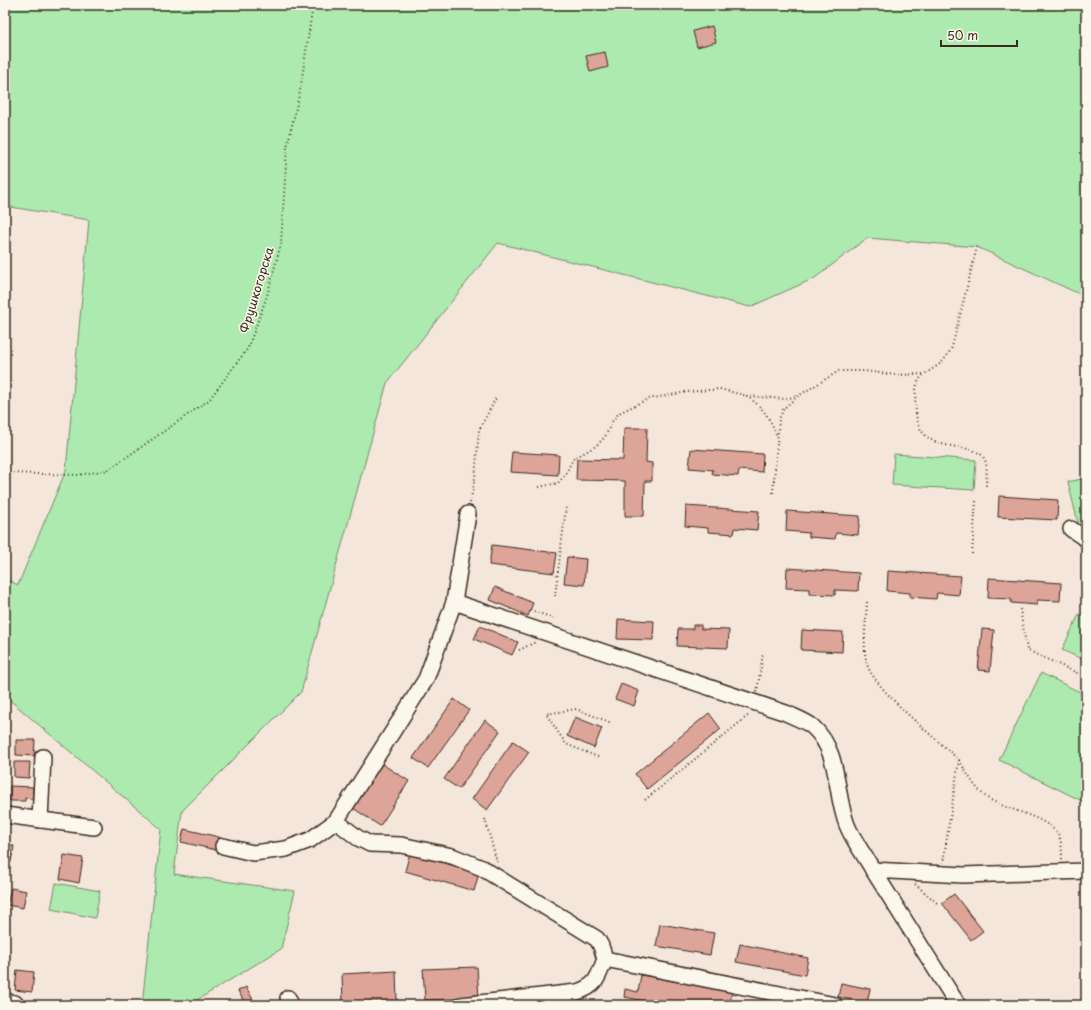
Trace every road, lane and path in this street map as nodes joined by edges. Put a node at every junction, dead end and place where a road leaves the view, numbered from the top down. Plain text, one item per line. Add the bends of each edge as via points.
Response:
1 (313, 5) edge
2 (977, 248) dead end
3 (924, 374) junction
4 (747, 396) junction
5 (798, 396) junction
6 (496, 398) dead end
7 (777, 436) junction
8 (5, 473) edge
9 (539, 487) dead end
10 (986, 488) dead end
11 (773, 493) dead end
12 (976, 501) dead end
13 (566, 507) dead end
14 (468, 514) joint
15 (1071, 529) dead end
16 (1086, 539) edge
17 (972, 554) dead end
18 (555, 596) dead end
19 (454, 602) junction
20 (867, 602) dead end
21 (530, 610) dead end
22 (1020, 610) dead end
23 (553, 618) dead end
24 (763, 653) dead end
25 (1086, 678) edge
26 (755, 703) junction
27 (612, 723) dead end
28 (43, 757) dead end
29 (598, 757) dead end
30 (959, 760) junction
31 (645, 800) dead end
32 (5, 815) edge
33 (485, 819) dead end
34 (40, 820) junction
35 (336, 821) junction
36 (94, 827) dead end
37 (223, 846) dead end
38 (873, 870) junction
39 (1086, 871) edge
40 (900, 872) junction
41 (1061, 873) junction
42 (942, 874) junction
43 (502, 880) junction
44 (937, 903) dead end
45 (605, 959) junction
46 (461, 1005) edge
47 (835, 1005) edge
48 (958, 1005) edge

1 - 8 path, Фрушкогорска via 300,91 287,147 281,244 267,296 248,348 209,400 108,470 78,475
2 - 3 path via 952,347 947,357
3 - 5 path via 839,371
3 - 10 path via 917,384 915,402 916,419 923,433 933,442 977,451 985,460
4 - 5 path via 785,399
4 - 7 path via 762,407
4 - 9 path via 720,389 648,399 619,413 612,420 605,437 596,446 573,458 558,483
5 - 7 path via 784,408 779,419
6 - 14 path via 479,430 475,478
7 - 11 path
12 - 17 path
13 - 18 path
14 - 19 street
15 - 16 street
19 - 26 street
19 - 35 street via 426,679
20 - 30 path via 866,660 869,672 884,690
21 - 23 path
22 - 25 path via 1027,650
24 - 26 path
26 - 31 path via 753,712
26 - 38 street via 786,713 812,726 828,746 847,826
27 - 29 path via 576,710 546,714 566,744
28 - 34 street
30 - 41 path via 974,784 987,797 1049,826 1058,834 1062,851
30 - 42 path
32 - 34 street
33 - 43 path
34 - 36 street
35 - 37 street via 310,840 286,849 253,853
35 - 43 street via 370,844 401,845 452,856 482,868
38 - 40 street
38 - 48 street
39 - 41 street
40 - 42 street
40 - 44 path
41 - 42 street
43 - 45 street via 597,939
45 - 46 street via 596,982 588,989
45 - 47 street

